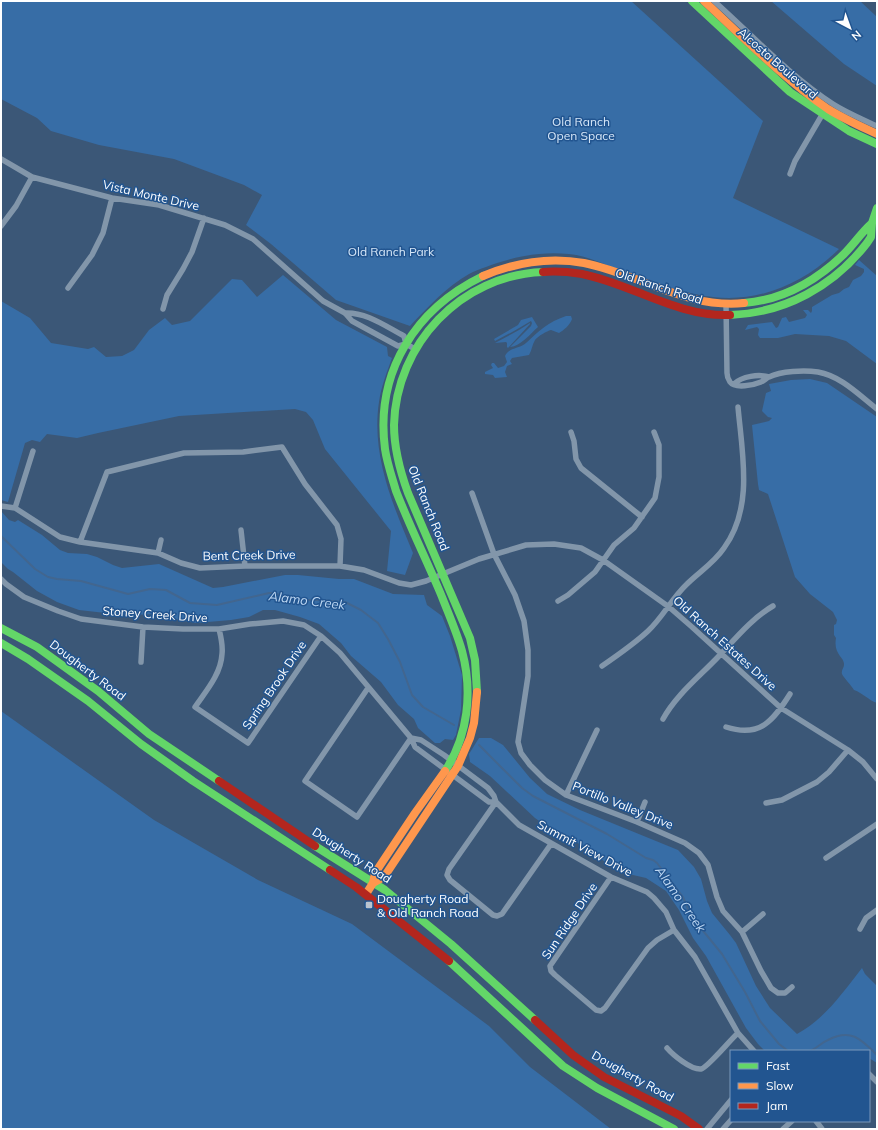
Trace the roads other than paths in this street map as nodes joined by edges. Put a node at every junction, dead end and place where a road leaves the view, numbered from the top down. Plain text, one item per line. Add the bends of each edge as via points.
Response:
1 (692, 1) edge
2 (704, 1) edge
3 (714, 1) edge
4 (822, 115) junction
5 (877, 126) edge
6 (877, 134) edge
7 (877, 144) edge
8 (1, 159) edge
9 (790, 174) dead end
10 (32, 177) junction
11 (112, 198) junction
12 (877, 208) edge
13 (204, 218) junction
14 (1, 226) edge
15 (874, 226) edge
16 (68, 288) dead end
17 (726, 304) junction
18 (163, 309) dead end
19 (345, 313) junction
20 (726, 314) junction
21 (406, 344) junction
22 (415, 349) junction
23 (738, 407) dead end
24 (877, 409) edge
25 (571, 432) dead end
26 (654, 432) dead end
27 (33, 451) dead end
28 (472, 493) dead end
29 (1, 506) edge
30 (15, 508) junction
31 (642, 517) junction
32 (242, 530) dead end
33 (161, 540) dead end
34 (80, 542) junction
35 (158, 553) junction
36 (494, 554) junction
37 (603, 560) junction
38 (245, 566) junction
39 (340, 566) junction
40 (442, 573) junction
41 (433, 578) junction
42 (1, 579) edge
43 (558, 601) dead end
44 (773, 606) dead end
45 (668, 607) junction
46 (143, 627) junction
47 (1, 628) edge
48 (219, 629) junction
49 (320, 636) junction
50 (1, 644) edge
51 (721, 654) junction
52 (141, 662) dead end
53 (602, 666) dead end
54 (368, 688) junction
55 (790, 694) dead end
56 (781, 708) junction
57 (663, 719) dead end
58 (726, 727) dead end
59 (598, 730) dead end
60 (411, 738) junction
61 (848, 750) junction
62 (455, 763) junction
63 (446, 769) junction
64 (453, 775) junction
65 (877, 779) edge
66 (566, 795) junction
67 (496, 802) junction
68 (645, 802) dead end
69 (766, 803) dead end
70 (637, 822) junction
71 (877, 824) edge
72 (551, 844) junction
73 (826, 858) dead end
74 (611, 877) junction
75 (373, 883) junction
76 (366, 894) junction
77 (877, 910) edge
78 (763, 914) dead end
79 (860, 929) dead end
80 (674, 930) junction
81 (742, 932) junction
82 (792, 987) dead end
83 (738, 1033) junction
84 (667, 1048) dead end
85 (753, 1050) edge
86 (730, 1101) edge
87 (730, 1121) edge
88 (791, 1122) edge
89 (674, 1129) edge
90 (699, 1129) edge
91 (707, 1129) edge
92 (723, 1129) edge
93 (783, 1129) edge

1 - 4 street, Alcosta Boulevard via 790,92
2 - 6 street, Alcosta Boulevard via 808,95 851,122
3 - 5 street, Alcosta Boulevard via 812,89 834,105
4 - 7 street, Alcosta Boulevard
4 - 9 street
8 - 10 street, Vista Monte Drive
10 - 11 street, Vista Monte Drive
10 - 14 street
11 - 13 street, Vista Monte Drive via 159,205
11 - 16 street via 103,233 92,255
12 - 15 street, Old Ranch Road
13 - 18 street via 192,252 167,295
13 - 19 street, Vista Monte Drive via 253,239 323,301
15 - 17 street, Old Ranch Road via 863,231 850,248 817,277 780,296 735,305
15 - 20 street, Old Ranch Road via 871,237 857,255 823,286 784,306 750,314
17 - 20 street
17 - 21 street, Old Ranch Road via 708,304 682,297 585,264 559,261 527,262 476,278 453,292 431,311
19 - 21 street, Vista Monte Drive via 352,321 398,346
19 - 21 street, Vista Monte Drive via 356,313 376,321 404,336
20 - 22 street, Old Ranch Road via 705,313 678,307 581,274 556,271 527,274 506,278 480,288 454,303 434,323
20 - 24 street via 727,373 732,384 740,387 760,383 769,377 803,370 829,375 844,383
21 - 22 street, Vista Monte Drive
21 - 41 street, Old Ranch Road via 388,388 384,441 395,491
22 - 40 street, Old Ranch Road via 398,392 394,441 404,485
23 - 45 street via 744,483 736,529 724,549 686,584
25 - 31 street via 576,458 581,468
26 - 31 street via 660,445 659,477 655,498
27 - 30 street
28 - 36 street, Portillo Valley Drive
29 - 30 street, Bent Creek Drive
30 - 34 street, Bent Creek Drive via 60,537
31 - 37 street
32 - 38 street
33 - 35 street
34 - 35 street, Bent Creek Drive
34 - 39 street via 108,472 184,453 243,452 282,447 305,484 337,525 341,539
35 - 38 street, Bent Creek Drive via 200,568
36 - 37 street, Old Ranch Estates Drive via 526,545 554,544 581,548
36 - 40 street, Old Ranch Estates Drive
36 - 66 street, Portillo Valley Drive via 515,595 524,622 528,650 528,676 518,742 521,753 545,780
37 - 43 street via 595,572
37 - 45 street, Old Ranch Estates Drive
38 - 39 street, Bent Creek Drive
39 - 41 street, Bent Creek Drive via 364,570 411,585
40 - 41 street, Old Ranch Estates Drive
40 - 62 street, Old Ranch Road via 463,619 473,648 478,677 472,731 462,759
41 - 62 street, Old Ranch Road via 454,624 463,652 467,678 464,728
42 - 46 street, Stoney Creek Drive via 24,598 81,619
44 - 51 street via 761,612
45 - 51 street, Old Ranch Estates Drive
45 - 53 street via 649,631
46 - 48 street, Stoney Creek Drive
46 - 52 street
47 - 75 street, Dougherty Road via 37,647 98,691 149,734
48 - 49 street, Stoney Creek Drive via 283,621 304,625
48 - 49 street, Spring Brook Drive via 223,653 221,664 195,707 248,743
49 - 54 street, Stoney Creek Drive via 340,653
50 - 76 street, Dougherty Road via 28,658 193,781
51 - 56 street, Old Ranch Estates Drive
51 - 57 street via 670,706
54 - 60 street, Stoney Creek Drive
54 - 60 street via 305,781 357,817
55 - 56 street
56 - 58 street via 770,722 759,728 738,731
56 - 61 street, Old Ranch Estates Drive
59 - 66 street
60 - 62 street, Stoney Creek Drive via 421,740
60 - 63 street, Stoney Creek Drive via 415,747
61 - 65 street, Old Ranch Estates Drive via 863,762
61 - 69 street via 817,782 782,800
62 - 63 street, Old Ranch Road
62 - 64 street, Old Ranch Road
62 - 67 street, Summit View Drive via 488,788
63 - 64 street, Summit View Drive
63 - 75 street, Old Ranch Road via 375,873
64 - 67 street, Summit View Drive via 489,802
64 - 75 street, Old Ranch Road via 384,877
66 - 70 street, Portillo Valley Drive
67 - 72 street, Summit View Drive via 519,825
67 - 72 street via 447,875 493,915 502,914
68 - 70 street
70 - 81 street, Portillo Valley Drive via 685,843 699,853 708,865 717,897 724,911
71 - 73 street
72 - 74 street, Summit View Drive
74 - 80 street, Summit View Drive via 647,892 666,912
74 - 80 street, Sun Ridge Drive via 550,966 555,975 596,1010 601,1011 605,1008 648,948
75 - 76 street, Old Ranch Road
75 - 90 street, Dougherty Road via 451,944 573,1056 604,1077 681,1116
76 - 89 street, Dougherty Road via 441,954 563,1066 597,1088
77 - 79 street via 866,918
78 - 81 street
80 - 83 street, Summit View Drive via 695,957
81 - 82 street, Portillo Valley Drive via 771,988 778,993
83 - 84 street via 708,1065 700,1069 695,1069 674,1056
83 - 85 street, Summit View Drive
86 - 91 street
87 - 92 street
88 - 93 street

